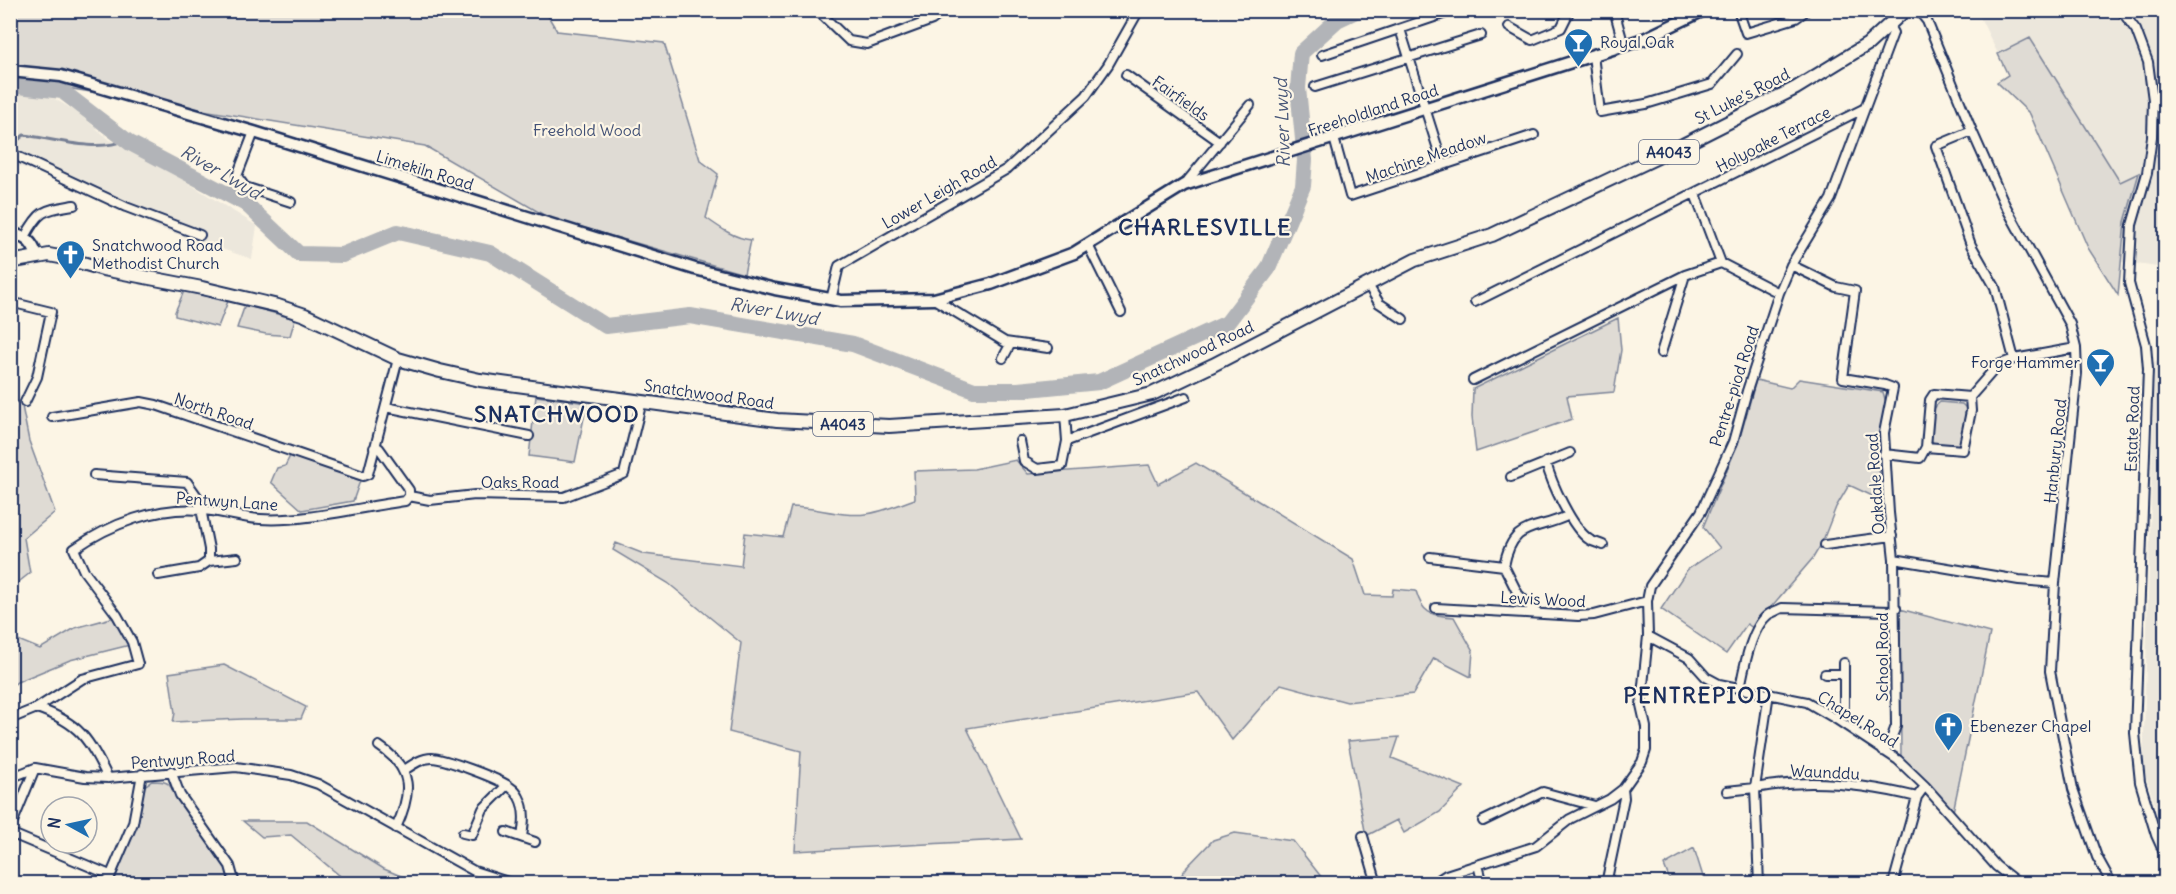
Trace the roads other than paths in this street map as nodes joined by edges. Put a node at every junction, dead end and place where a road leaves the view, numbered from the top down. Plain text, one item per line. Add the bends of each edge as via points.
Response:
1 (817, 10) edge
2 (945, 10) edge
3 (1139, 10) edge
4 (1145, 10) edge
5 (1455, 10) edge
6 (1570, 10) edge
7 (1614, 10) edge
8 (1704, 10) edge
9 (1738, 10) edge
10 (1807, 10) edge
11 (1905, 10) edge
12 (1918, 10) edge
13 (2121, 10) edge
14 (1132, 20) junction
15 (1889, 26) junction
16 (1509, 27) dead end
17 (1400, 29) junction
18 (1481, 35) dead end
19 (1624, 46) junction
20 (1737, 54) dead end
21 (1322, 55) dead end
22 (1593, 55) junction
23 (1410, 58) junction
24 (10, 71) edge
25 (1126, 75) dead end
26 (1315, 87) dead end
27 (1250, 105) dead end
28 (1426, 108) junction
29 (1863, 109) junction
30 (1972, 131) junction
31 (254, 132) junction
32 (1534, 135) dead end
33 (1334, 138) junction
34 (1220, 142) junction
35 (10, 153) edge
36 (1443, 165) junction
37 (1184, 185) junction
38 (1695, 194) junction
39 (291, 202) dead end
40 (74, 205) dead end
41 (10, 233) edge
42 (200, 235) dead end
43 (25, 237) junction
44 (1088, 245) junction
45 (37, 256) junction
46 (10, 262) edge
47 (1721, 263) junction
48 (1791, 265) junction
49 (1685, 275) junction
50 (1368, 285) junction
51 (1779, 293) junction
52 (934, 299) junction
53 (831, 300) junction
54 (10, 302) edge
55 (1474, 302) dead end
56 (1122, 312) dead end
57 (1403, 320) dead end
58 (1011, 342) junction
59 (1048, 348) dead end
60 (2076, 348) junction
61 (1661, 353) dead end
62 (1003, 358) dead end
63 (398, 359) junction
64 (2014, 359) junction
65 (1473, 380) dead end
66 (1186, 397) dead end
67 (1970, 397) junction
68 (642, 401) junction
69 (25, 402) dead end
70 (386, 407) junction
71 (1065, 415) junction
72 (52, 417) dead end
73 (529, 436) dead end
74 (1020, 441) dead end
75 (1067, 441) junction
76 (1926, 447) junction
77 (374, 448) junction
78 (1570, 453) dead end
79 (1884, 454) junction
80 (1546, 462) junction
81 (94, 475) dead end
82 (1511, 477) dead end
83 (409, 496) junction
84 (202, 510) junction
85 (1569, 515) junction
86 (1892, 536) junction
87 (1603, 545) dead end
88 (1825, 545) dead end
89 (1430, 557) dead end
90 (237, 558) dead end
91 (1894, 559) junction
92 (209, 561) junction
93 (1504, 566) junction
94 (158, 575) dead end
95 (2055, 583) junction
96 (1647, 601) junction
97 (1436, 608) dead end
98 (1896, 608) junction
99 (1538, 613) junction
100 (1648, 636) junction
101 (1844, 663) dead end
102 (1825, 674) dead end
103 (1844, 674) junction
104 (1740, 688) junction
105 (1769, 693) junction
106 (37, 708) junction
107 (10, 719) edge
108 (1836, 719) junction
109 (379, 746) dead end
110 (1883, 751) junction
111 (35, 768) junction
112 (171, 771) junction
113 (403, 771) junction
114 (142, 774) junction
115 (10, 778) edge
116 (108, 778) junction
117 (507, 785) junction
118 (1624, 786) junction
119 (1925, 786) junction
120 (1755, 788) junction
121 (1727, 791) dead end
122 (1917, 797) junction
123 (1595, 806) junction
124 (1483, 821) dead end
125 (396, 828) junction
126 (10, 831) edge
127 (506, 832) dead end
128 (464, 833) dead end
129 (1363, 836) dead end
130 (522, 837) junction
131 (535, 842) dead end
132 (2166, 857) edge
133 (1478, 865) junction
134 (110, 875) junction
135 (107, 884) edge
136 (235, 884) edge
137 (514, 884) edge
138 (1377, 884) edge
139 (1432, 884) edge
140 (1483, 884) edge
141 (1606, 884) edge
142 (1759, 884) edge
143 (1893, 884) edge
144 (2019, 884) edge
145 (2112, 884) edge

1 - 2 street via 849,41 867,44 932,20
3 - 14 street, Lower Leigh Road
4 - 14 street
5 - 17 street
6 - 16 street via 1561,28 1532,40
7 - 19 street
8 - 19 main road, Freeholdland Road
9 - 10 street via 1746,33 1796,18
11 - 15 main road, St Luke's Road / A4043
12 - 30 street, Hanbury Road via 1927,21
13 - 132 street, Estate Road via 2136,30 2148,62 2153,100 2147,173 2132,225 2129,283 2146,345 2148,369 2135,733 2140,782
14 - 53 street, Lower Leigh Road via 1086,96 1007,169 839,266
15 - 29 street, Pentre-piod Road via 1893,33 1889,46
15 - 50 main road, St Luke's Road / A4043 via 1868,45 1796,88 1683,145 1492,236 1416,260
17 - 21 street
17 - 23 street
18 - 23 street
19 - 22 main road, Freeholdland Road
20 - 22 street via 1712,84 1646,104 1600,112
22 - 28 main road, Freeholdland Road
23 - 26 street
23 - 28 street
24 - 31 main road, Limekiln Road via 61,76
25 - 34 street, Fairfields
27 - 34 street
28 - 33 main road, Freeholdland Road
28 - 36 street
29 - 38 street, Holyoake Terrace
29 - 48 street, Pentre-piod Road via 1831,199
30 - 60 street, Hanbury Road via 2005,205 2070,324
30 - 64 street via 1936,146 1971,245 1995,287
31 - 39 street via 237,176 245,187
31 - 53 main road, Limekiln Road via 695,268
32 - 36 street, Machine Meadow
33 - 36 street, Machine Meadow via 1350,196
33 - 37 main road, Freeholdland Road
34 - 37 street
35 - 42 street via 126,207
37 - 44 main road, Freeholdland Road
38 - 47 street
38 - 55 street, Holyoake Terrace
40 - 43 street via 46,209
41 - 43 main road
43 - 45 main road via 34,245
44 - 52 main road, Freeholdland Road via 1074,254 991,284
44 - 56 street
45 - 46 main road, A4043
45 - 63 main road, Snatchwood Road / A4043 via 65,258 278,306
47 - 49 street
47 - 51 street
48 - 51 street, Pentre-piod Road
48 - 79 street, Oakdale Road via 1836,287 1856,291 1843,378 1893,388
49 - 61 street
49 - 65 street
50 - 57 street via 1379,303
50 - 71 main road, Snatchwood Road / A4043 via 1152,393
51 - 96 street, Pentre-piod Road via 1733,442 1701,512 1650,586
52 - 53 main road, Freeholdland Road
52 - 58 street
54 - 69 street via 51,312 37,377
58 - 59 street
58 - 62 street
60 - 64 street
60 - 95 street, Hanbury Road via 2077,373
63 - 68 main road, Snatchwood Road / A4043 via 480,380
63 - 70 street
64 - 67 street via 1998,365
66 - 75 street
67 - 76 street via 1934,394 1930,400
67 - 76 street via 1963,450
68 - 71 main road, Snatchwood Road / A4043 via 777,420 889,426
68 - 83 street, Oaks Road via 624,474 564,497 475,495 430,500
70 - 73 street
70 - 77 street
71 - 75 street
72 - 77 street, North Road via 141,402 363,476 368,474
74 - 75 street via 1024,461 1037,469 1062,466
76 - 79 street via 1920,458
77 - 83 street via 379,448 409,490
78 - 80 street
79 - 86 street, Oakdale Road
80 - 82 street
80 - 85 street
81 - 84 street via 187,482
83 - 84 street, Pentwyn Lane via 405,501 304,517 261,519
84 - 92 street
84 - 106 street, Pentwyn Lane via 164,510 127,522 74,549 84,571 117,615 132,642 138,664 82,679
85 - 87 street via 1588,539
85 - 93 street via 1520,532 1512,541
86 - 88 street
86 - 91 street, Oakdale Road
89 - 93 street
90 - 92 street
91 - 95 street
91 - 98 street, School Road
92 - 94 street via 199,568
93 - 99 street via 1518,594
95 - 145 street, Hanbury Road via 2050,671 2073,789 2097,857
96 - 99 street, Lewis Wood via 1594,615
96 - 100 street, Pentre-piod Road
97 - 99 street, Lewis Wood
98 - 104 street via 1782,608 1767,615 1748,652
98 - 110 street, School Road via 1896,726
100 - 104 street, Chapel Road via 1689,658 1706,677
100 - 118 street, Pentre-piod Road via 1641,705 1646,750
101 - 103 street
102 - 103 street
103 - 108 street via 1844,706
104 - 105 street, Chapel Road
105 - 108 street, Chapel Road via 1807,702
105 - 120 street
106 - 107 street
106 - 116 street via 69,721 96,752
108 - 110 street, Chapel Road
109 - 113 street via 391,753
110 - 119 street, Chapel Road
111 - 115 street
111 - 116 street, Pentwyn Road
111 - 126 street
112 - 114 street, Pentwyn Road
112 - 125 street, Pentwyn Road via 236,767 291,775 318,784
112 - 136 street via 180,795 230,866
113 - 117 street via 421,760 434,758
113 - 125 street via 409,794
114 - 116 street, Pentwyn Road
114 - 134 street via 133,823
117 - 128 street via 483,809 472,835
117 - 130 street via 519,795 522,805
118 - 123 street, Pentre-piod Road
118 - 141 street
119 - 122 street
119 - 144 street, Chapel Road via 1996,866
120 - 121 street, Waunddu
120 - 122 street, Waunddu via 1785,782 1843,784
120 - 142 street
122 - 143 street
123 - 124 street via 1543,792
123 - 133 street, Pentre-piod Road via 1570,819 1536,846
125 - 137 street, Pentwyn Road via 474,871
126 - 134 street
127 - 130 street
129 - 138 street
130 - 131 street
133 - 139 street, Pentre-piod Road via 1446,874
133 - 140 street
134 - 135 street

